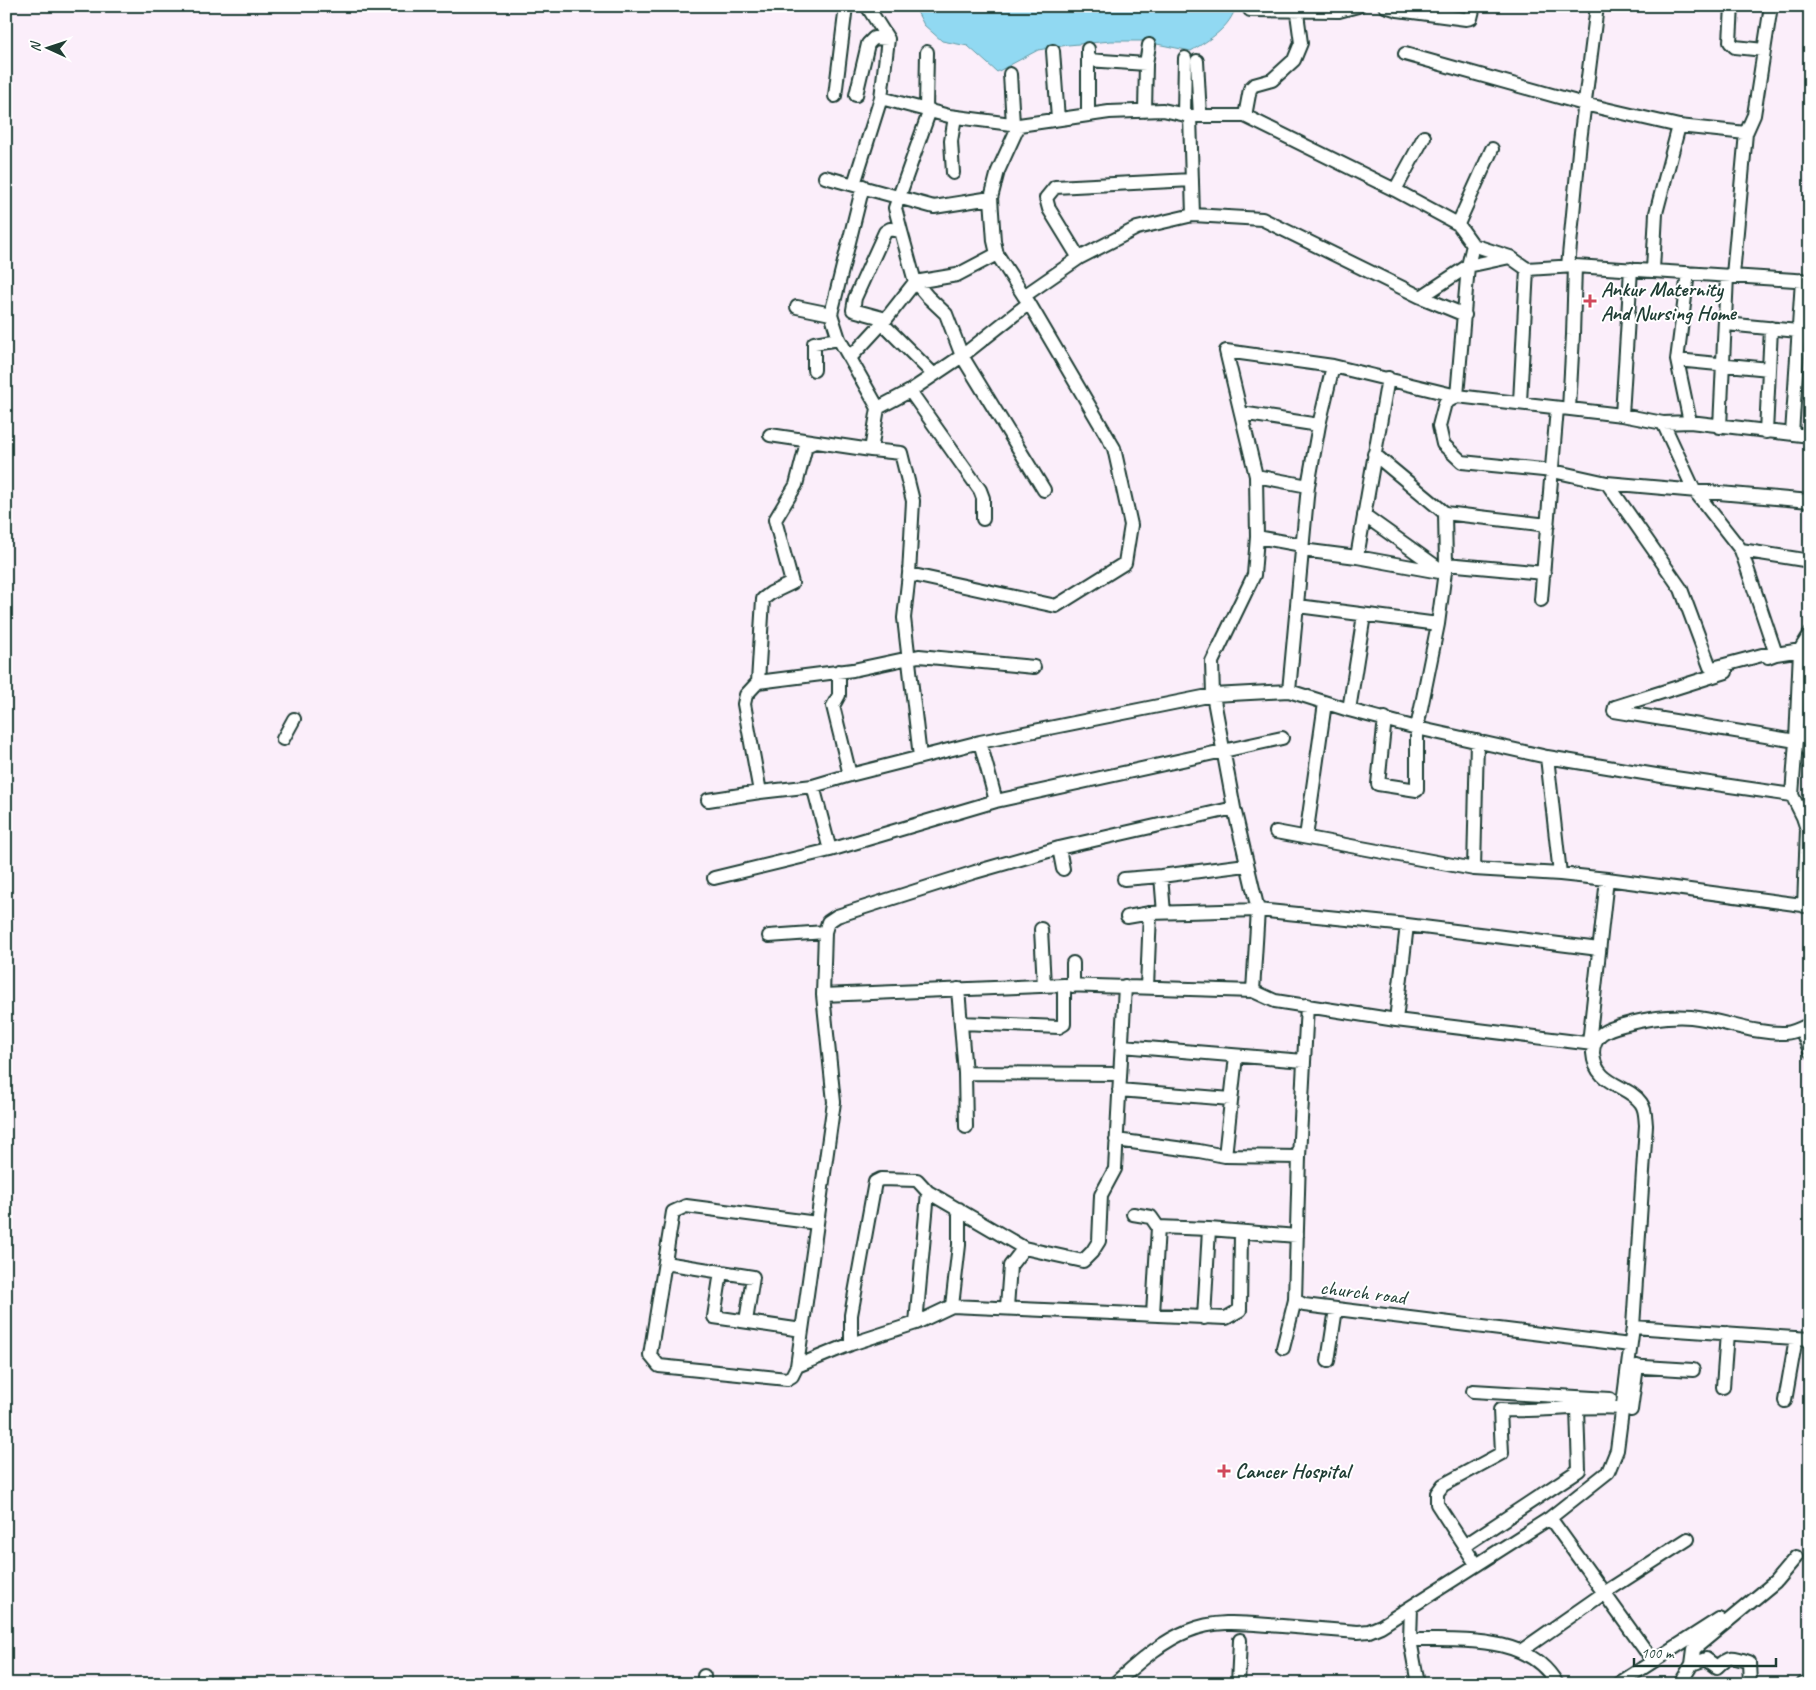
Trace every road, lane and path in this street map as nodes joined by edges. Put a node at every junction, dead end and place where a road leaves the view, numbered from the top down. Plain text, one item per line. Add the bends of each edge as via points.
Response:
1 (846, 6) edge
2 (866, 6) edge
3 (1358, 6) edge
4 (1385, 6) edge
5 (1474, 6) edge
6 (1597, 6) edge
7 (1732, 6) edge
8 (1771, 6) edge
9 (1296, 8) edge
10 (1250, 10) dead end
11 (888, 39) junction
12 (1149, 45) dead end
13 (1764, 50) junction
14 (1053, 51) dead end
15 (927, 52) dead end
16 (1405, 54) dead end
17 (1191, 60) dead end
18 (1146, 64) junction
19 (1010, 74) dead end
20 (856, 95) dead end
21 (835, 96) dead end
22 (881, 98) junction
23 (1584, 104) junction
24 (928, 110) junction
25 (1145, 111) junction
26 (1088, 115) junction
27 (1191, 116) junction
28 (1245, 116) junction
29 (955, 117) junction
30 (1058, 119) junction
31 (1016, 125) junction
32 (1679, 126) junction
33 (1746, 133) junction
34 (1424, 137) dead end
35 (1492, 149) dead end
36 (953, 173) dead end
37 (826, 177) dead end
38 (1192, 180) junction
39 (859, 185) junction
40 (1395, 190) junction
41 (898, 198) junction
42 (991, 198) junction
43 (1193, 215) junction
44 (1458, 224) junction
45 (901, 231) junction
46 (1473, 245) junction
47 (997, 254) junction
48 (1510, 257) junction
49 (1079, 258) junction
50 (1468, 266) junction
51 (1571, 266) junction
52 (1527, 269) junction
53 (1630, 269) junction
54 (1653, 270) junction
55 (1688, 273) junction
56 (1730, 275) junction
57 (1806, 280) edge
58 (915, 282) junction
59 (1422, 297) junction
60 (1026, 300) junction
61 (797, 307) dead end
62 (831, 314) junction
63 (1464, 315) junction
64 (884, 321) junction
65 (1726, 324) junction
66 (1771, 328) junction
67 (1798, 330) junction
68 (839, 339) junction
69 (962, 356) junction
70 (850, 358) junction
71 (1677, 360) junction
72 (1722, 365) junction
73 (1333, 366) junction
74 (1769, 369) junction
75 (814, 370) dead end
76 (934, 375) junction
77 (1388, 378) junction
78 (910, 391) junction
79 (1457, 396) junction
80 (1520, 402) junction
81 (878, 408) junction
82 (1563, 409) junction
83 (1241, 413) junction
84 (1622, 415) junction
85 (1663, 422) junction
86 (1690, 422) junction
87 (1319, 425) junction
88 (1720, 427) junction
89 (1766, 432) junction
90 (1792, 434) junction
91 (770, 435) dead end
92 (1810, 436) edge
93 (815, 442) junction
94 (871, 450) junction
95 (1374, 454) junction
96 (1553, 471) junction
97 (1256, 476) junction
98 (1606, 483) junction
99 (1308, 486) junction
100 (1044, 490) dead end
101 (1694, 490) junction
102 (1810, 501) edge
103 (1445, 513) junction
104 (1364, 515) junction
105 (983, 519) dead end
106 (1548, 525) junction
107 (1257, 537) junction
108 (1302, 547) junction
109 (1741, 550) junction
110 (1357, 557) junction
111 (1810, 560) edge
112 (1446, 569) junction
113 (1544, 573) junction
114 (909, 574) junction
115 (1541, 600) dead end
116 (1298, 606) junction
117 (1364, 615) junction
118 (1438, 624) junction
119 (1810, 634) edge
120 (1805, 649) edge
121 (1776, 654) junction
122 (908, 657) junction
123 (1034, 667) dead end
124 (839, 671) junction
125 (758, 682) junction
126 (1289, 691) junction
127 (1213, 696) junction
128 (1325, 703) junction
129 (1349, 710) junction
130 (294, 718) dead end
131 (1385, 718) junction
132 (1418, 728) junction
133 (1282, 738) dead end
134 (283, 739) dead end
135 (1477, 741) junction
136 (1796, 741) junction
137 (980, 742) junction
138 (1224, 750) junction
139 (1547, 757) junction
140 (920, 758) junction
141 (850, 775) junction
142 (814, 786) junction
143 (760, 792) junction
144 (1792, 795) junction
145 (708, 800) dead end
146 (996, 801) junction
147 (1234, 808) junction
148 (1276, 832) dead end
149 (1306, 837) junction
150 (1059, 848) junction
151 (830, 850) junction
152 (1246, 864) junction
153 (1063, 869) dead end
154 (1474, 869) junction
155 (1560, 874) junction
156 (1161, 876) junction
157 (714, 878) dead end
158 (1124, 879) dead end
159 (1607, 879) junction
160 (1807, 906) edge
161 (1258, 910) junction
162 (1150, 913) junction
163 (1164, 913) junction
164 (1127, 916) dead end
165 (1407, 925) junction
166 (1041, 929) dead end
167 (825, 932) junction
168 (769, 936) dead end
169 (1599, 949) junction
170 (1073, 963) dead end
171 (1044, 986) junction
172 (1069, 986) junction
173 (1125, 986) junction
174 (1147, 987) junction
175 (958, 989) junction
176 (1253, 991) junction
177 (823, 995) junction
178 (1307, 1005) junction
179 (1396, 1020) junction
180 (961, 1022) junction
181 (1805, 1027) edge
182 (1591, 1044) junction
183 (1122, 1046) junction
184 (1810, 1051) edge
185 (1236, 1056) junction
186 (1304, 1061) junction
187 (965, 1073) junction
188 (1120, 1074) junction
189 (1119, 1090) junction
190 (1232, 1099) junction
191 (966, 1127) dead end
192 (1116, 1140) junction
193 (1226, 1156) junction
194 (1299, 1157) junction
195 (928, 1192) junction
196 (959, 1210) junction
197 (1133, 1214) dead end
198 (817, 1223) junction
199 (1158, 1228) junction
200 (1209, 1229) junction
201 (1241, 1232) junction
202 (1298, 1236) junction
203 (1024, 1248) junction
204 (665, 1263) junction
205 (721, 1272) junction
206 (1295, 1300) junction
207 (952, 1306) junction
208 (1007, 1307) junction
209 (1336, 1309) junction
210 (1153, 1314) junction
211 (1204, 1318) junction
212 (746, 1321) junction
213 (916, 1323) junction
214 (1633, 1327) junction
215 (802, 1330) junction
216 (1727, 1333) junction
217 (1796, 1338) junction
218 (1810, 1339) edge
219 (851, 1344) junction
220 (1630, 1344) junction
221 (1283, 1348) dead end
222 (1328, 1361) dead end
223 (797, 1366) junction
224 (1633, 1366) junction
225 (1693, 1370) dead end
226 (1723, 1387) dead end
227 (1472, 1391) dead end
228 (1785, 1401) dead end
229 (1625, 1406) junction
230 (1578, 1408) junction
231 (1550, 1518) junction
232 (1688, 1539) dead end
233 (1464, 1546) junction
234 (1796, 1557) dead end
235 (1476, 1564) junction
236 (1604, 1593) junction
237 (1411, 1607) junction
238 (1719, 1619) dead end
239 (1240, 1640) dead end
240 (1410, 1640) junction
241 (1521, 1651) junction
242 (1652, 1662) junction
243 (1692, 1664) junction
244 (1114, 1684) edge
245 (1238, 1684) edge
246 (1418, 1684) edge
247 (1557, 1684) edge
248 (1618, 1684) edge
249 (1680, 1684) edge
250 (1750, 1684) edge

1 - 21 street
2 - 11 street
3 - 9 street via 1339,11
4 - 5 street via 1466,19 1471,18
6 - 23 street
7 - 13 street via 1730,42 1735,47
8 - 13 street
9 - 10 street
9 - 28 street via 1301,43 1294,60 1272,80 1250,89
11 - 20 street via 874,38 868,44
11 - 22 street
12 - 18 street
13 - 33 street via 1754,115
14 - 30 street
15 - 24 street
16 - 23 street
17 - 27 street
18 - 25 street
18 - 26 street via 1088,54
19 - 31 street
22 - 24 street
22 - 39 street
23 - 32 street
23 - 51 street
24 - 29 street
24 - 41 street
25 - 26 street
25 - 27 street via 1163,110
26 - 30 street
27 - 28 street
27 - 38 street
28 - 40 street
29 - 31 street
29 - 36 street via 951,141
30 - 31 street
31 - 42 street
32 - 33 street
32 - 54 street via 1656,213
33 - 56 street
34 - 40 street
35 - 44 street
37 - 39 street
38 - 43 street
38 - 49 street via 1055,187 1046,198 1049,209
39 - 41 street
39 - 62 street
40 - 44 street
41 - 42 street via 934,207
41 - 45 street via 895,208
42 - 47 street
43 - 49 street via 1137,228
43 - 59 street via 1262,219
44 - 46 street
45 - 58 street
45 - 64 street via 890,229 886,232 853,310
46 - 48 street
46 - 50 street
47 - 58 street via 957,275
47 - 60 street
48 - 50 street
48 - 52 street
49 - 60 street
50 - 59 street
50 - 63 street
51 - 52 street
51 - 53 street
51 - 82 street via 1573,335
52 - 80 street
53 - 54 street
53 - 84 street
54 - 55 street
55 - 56 street
55 - 71 street
56 - 57 street
56 - 65 street
57 - 67 street
58 - 64 street
58 - 69 street via 946,314
59 - 63 street
60 - 69 street
60 - 114 street via 1114,448 1130,525 1125,563 1056,606
61 - 62 street
62 - 68 street
63 - 79 street
64 - 70 street
64 - 76 street
65 - 66 street
65 - 72 street
66 - 67 street
66 - 74 street
67 - 90 street
68 - 70 street
68 - 75 street via 814,343
69 - 76 street
69 - 100 street
70 - 81 street
71 - 72 street
71 - 86 street
72 - 74 street
72 - 88 street
73 - 77 street
73 - 83 street via 1226,351
73 - 87 street
74 - 89 street
76 - 78 street
77 - 79 street
77 - 95 street
78 - 81 street
78 - 105 street via 980,490
79 - 80 street
79 - 96 street via 1445,403 1438,426 1443,444 1462,462
80 - 82 street
81 - 94 street
82 - 84 street
82 - 96 street
83 - 87 street
83 - 97 street
84 - 85 street
85 - 86 street
85 - 101 street
86 - 88 street
87 - 99 street
88 - 89 street
89 - 90 street
90 - 92 street
91 - 93 street
93 - 94 street
93 - 125 street via 806,446 796,485 775,520 792,583 763,599
94 - 114 street via 901,453 913,501
95 - 103 street
95 - 104 street
96 - 98 street
96 - 106 street
97 - 99 street
97 - 107 street
98 - 101 street
98 - 121 street via 1681,590 1710,667
99 - 108 street
101 - 102 street
101 - 109 street
103 - 106 street
103 - 112 street
104 - 110 street
104 - 112 street
106 - 113 street
107 - 108 street
107 - 127 street via 1254,575 1212,662
108 - 110 street
108 - 116 street
109 - 111 street
109 - 121 street
110 - 112 street
112 - 113 street
112 - 118 street
113 - 115 street
114 - 122 street via 904,618
116 - 117 street
116 - 126 street
117 - 118 street
117 - 129 street
118 - 132 street
119 - 120 street
120 - 121 street
120 - 136 street
121 - 136 street via 1614,711
122 - 123 street
122 - 124 street
122 - 140 street
124 - 125 street
124 - 141 street via 839,695 833,706
125 - 143 street via 746,695 744,704
126 - 127 street
126 - 128 street
127 - 137 street
127 - 138 street
128 - 129 street
128 - 149 street
129 - 131 street
130 - 134 street
131 - 132 street
131 - 132 street via 1378,784 1417,790
132 - 135 street
133 - 138 street
135 - 139 street
135 - 154 street
136 - 144 street
137 - 140 street
137 - 146 street
138 - 146 street
138 - 147 street
139 - 144 street
139 - 155 street
140 - 141 street
141 - 142 street
142 - 143 street
142 - 151 street
143 - 145 street
144 - 160 street via 1807,830
146 - 151 street
147 - 150 street
147 - 152 street
148 - 149 street
149 - 154 street
150 - 153 street
150 - 167 street via 837,916 828,922
151 - 157 street
152 - 156 street
152 - 161 street
154 - 155 street
155 - 159 street
156 - 158 street
156 - 163 street
159 - 160 street
159 - 169 street
161 - 163 street
161 - 165 street
161 - 176 street
162 - 163 street
162 - 164 street
162 - 174 street
165 - 169 street
165 - 179 street
166 - 171 street
167 - 168 street
167 - 177 street
169 - 182 street
170 - 172 street
171 - 172 street
171 - 175 street
172 - 173 street
172 - 180 street via 1064,1024 1059,1027
173 - 174 street
173 - 183 street
174 - 176 street
175 - 177 street
175 - 180 street
176 - 178 street via 1275,1001
177 - 198 street via 834,1102
178 - 179 street
178 - 186 street, church road
179 - 182 street
180 - 187 street
181 - 182 street via 1787,1033 1763,1032 1693,1017 1670,1016 1612,1028
181 - 184 street
182 - 214 street via 1600,1072 1613,1085 1641,1102 1645,1111
183 - 185 street
183 - 188 street
185 - 186 street
185 - 190 street
186 - 194 street, church road
187 - 188 street
187 - 191 street
188 - 189 street
189 - 190 street
189 - 192 street
190 - 193 street
192 - 193 street
192 - 203 street via 1115,1169 1101,1195 1099,1241 1092,1252 1083,1261
193 - 194 street
194 - 202 street, church road
195 - 196 street
195 - 213 street
195 - 219 street via 917,1180 881,1179 875,1182 851,1315
196 - 203 street
196 - 207 street
197 - 199 street via 1151,1217
198 - 204 street via 686,1206 673,1212
198 - 215 street
199 - 200 street
199 - 210 street
200 - 201 street
200 - 211 street
201 - 202 street
201 - 211 street via 1240,1310 1226,1318
202 - 206 street, church road
203 - 208 street via 1010,1266
204 - 205 street
204 - 223 street via 650,1355 659,1366 787,1379
205 - 212 street via 714,1317
205 - 212 street via 754,1277
206 - 209 street, church road via 1304,1305
206 - 221 street
207 - 208 street
207 - 213 street
208 - 210 street
209 - 220 street, church road
209 - 222 street
210 - 211 street
212 - 215 street
213 - 219 street
214 - 216 street
214 - 220 street
215 - 223 street
216 - 217 street
216 - 226 street
217 - 218 street
217 - 228 street
219 - 223 street
220 - 224 street
224 - 225 street
224 - 229 street
227 - 229 street
229 - 230 street
229 - 231 street via 1617,1450 1608,1472
230 - 233 street via 1579,1470
230 - 233 street via 1500,1410 1502,1452 1443,1485 1437,1493 1437,1504
231 - 235 street
231 - 236 street
232 - 236 street
233 - 235 street
234 - 243 street via 1775,1582 1694,1649
235 - 237 street
236 - 241 street
236 - 242 street
237 - 240 street
237 - 244 street via 1382,1626 1358,1632 1221,1622 1204,1625 1161,1645
238 - 242 street
239 - 245 street
240 - 241 street via 1493,1643
240 - 246 street
241 - 247 street via 1544,1666
242 - 248 street
243 - 249 street
243 - 250 street via 1706,1659 1717,1667 1726,1659 1739,1658 1749,1662

